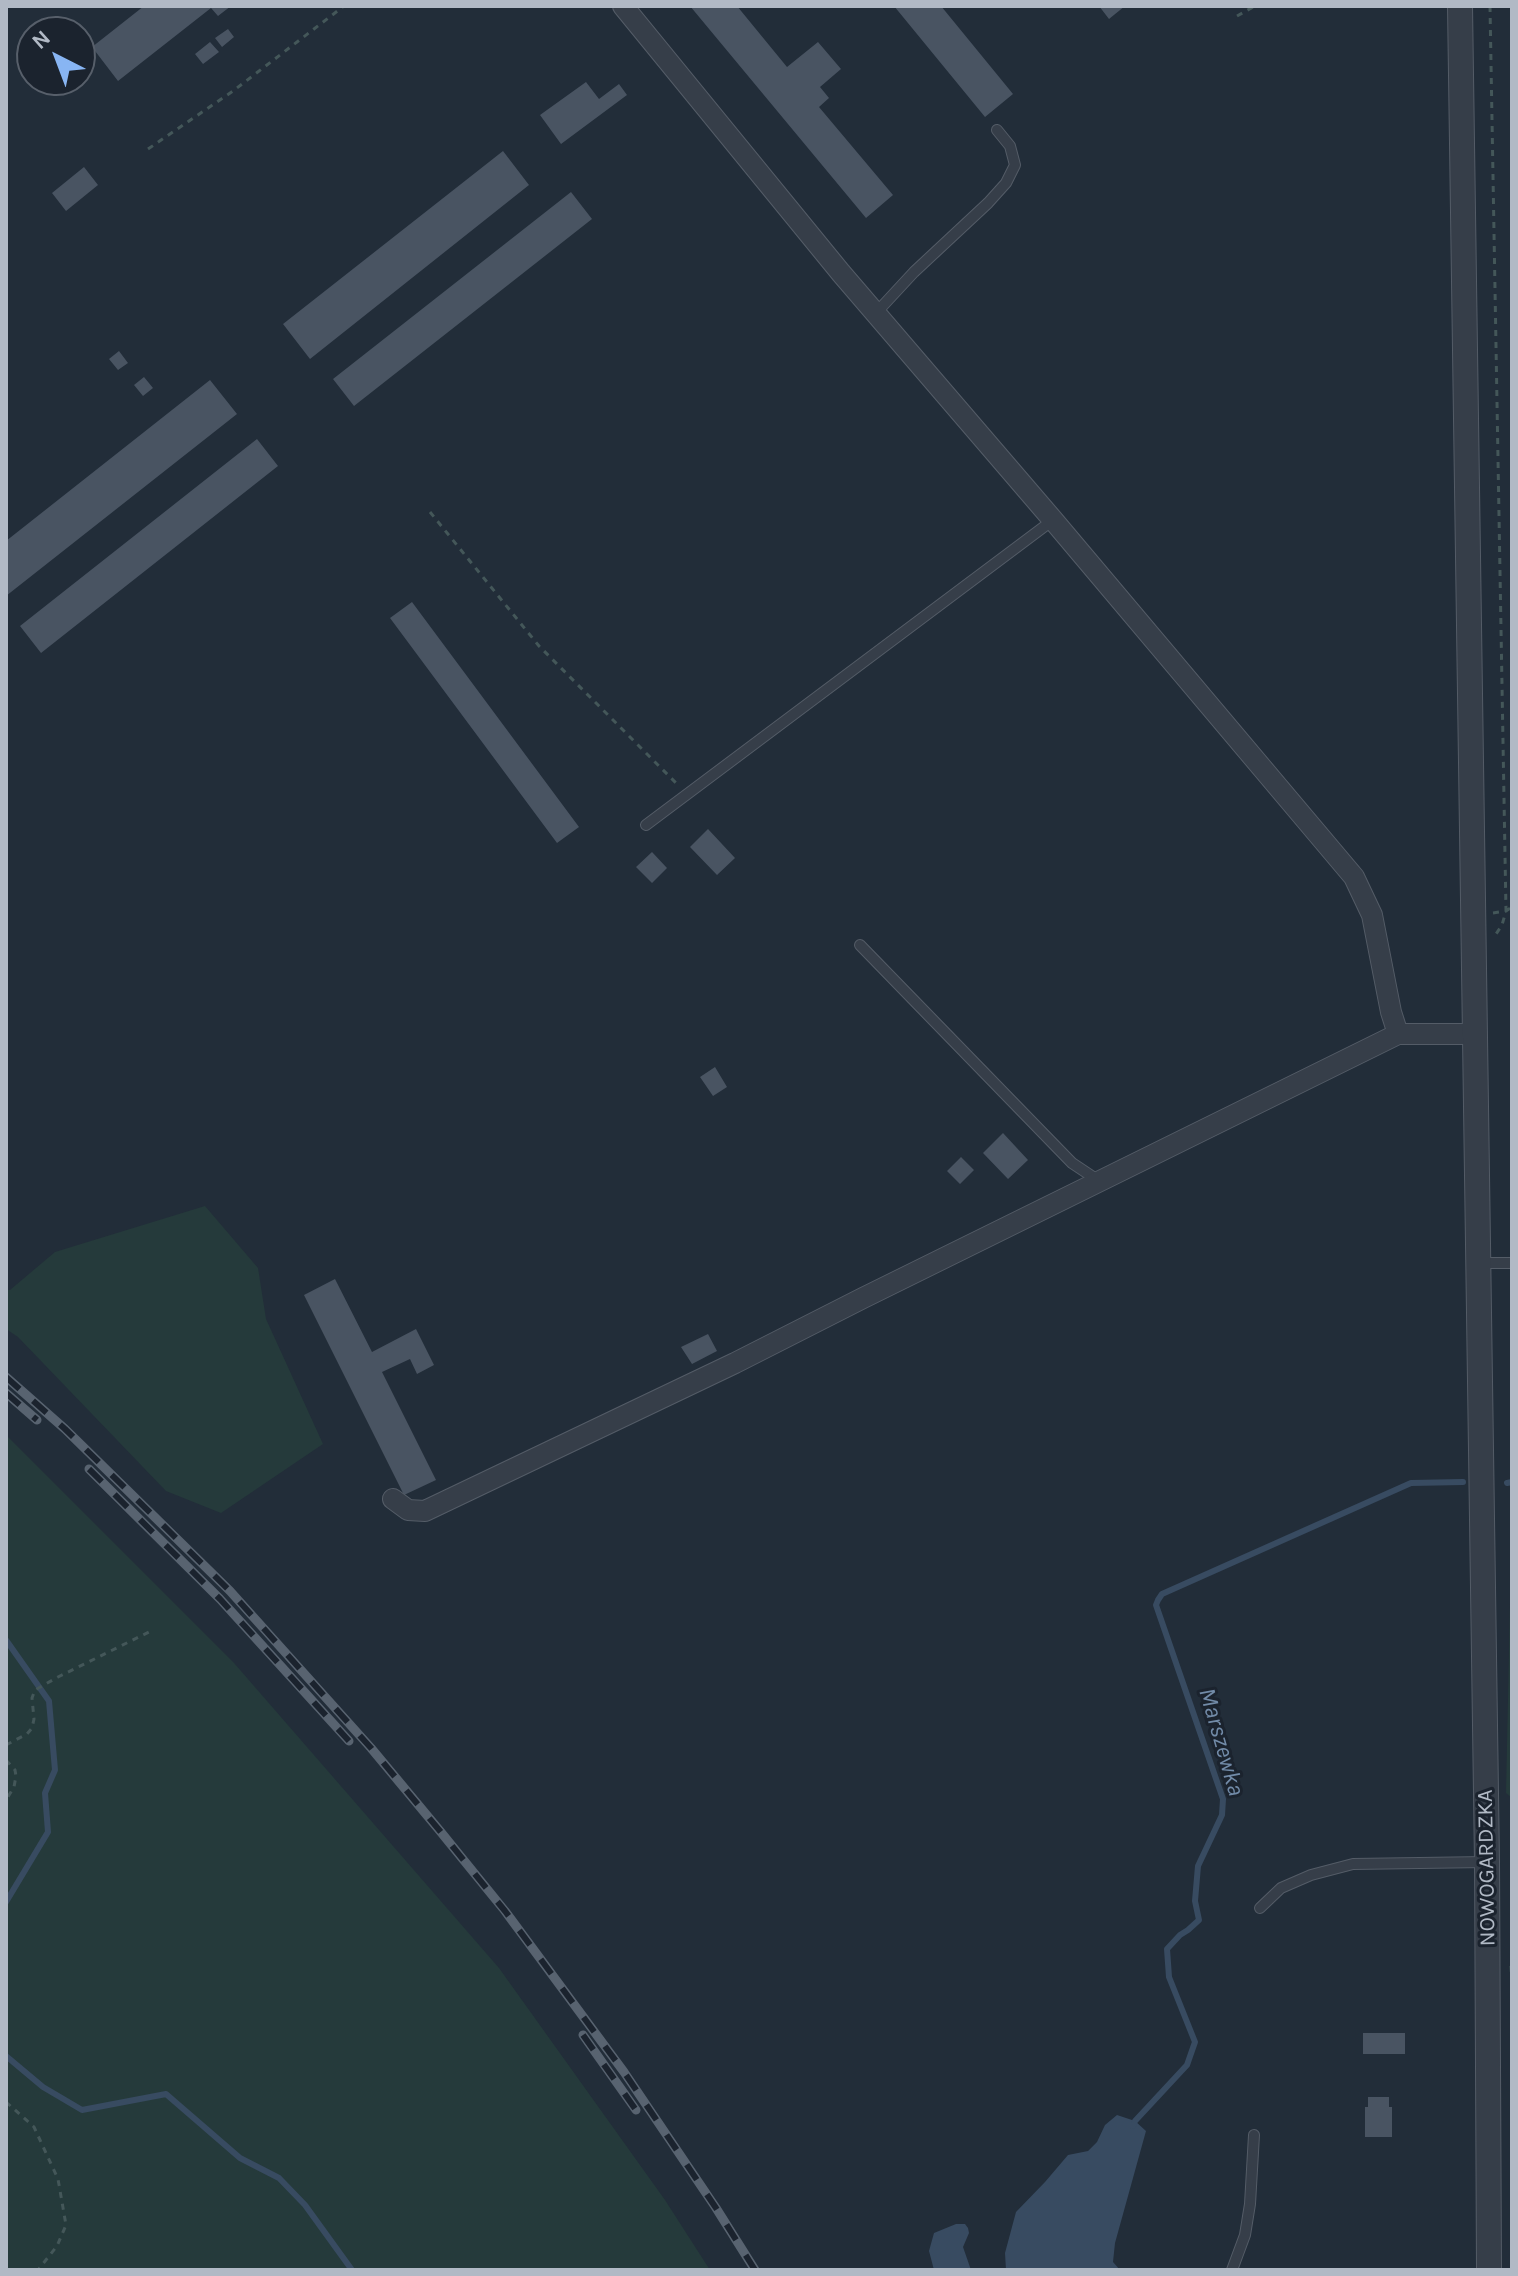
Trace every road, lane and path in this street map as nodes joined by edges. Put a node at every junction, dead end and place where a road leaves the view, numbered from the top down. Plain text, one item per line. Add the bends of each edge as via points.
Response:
1 (344, 6) edge
2 (623, 6) edge
3 (1255, 6) edge
4 (1460, 6) edge
5 (1490, 6) edge
6 (1237, 16) dead end
7 (997, 130) dead end
8 (148, 149) dead end
9 (876, 313) junction
10 (430, 512) dead end
11 (1053, 520) junction
12 (687, 794) junction
13 (646, 825) dead end
14 (1495, 935) dead end
15 (860, 945) dead end
16 (1398, 1034) junction
17 (1474, 1034) junction
18 (1099, 1181) junction
19 (1478, 1263) junction
20 (1512, 1263) edge
21 (393, 1499) dead end
22 (153, 1630) dead end
23 (6, 1745) edge
24 (6, 1760) edge
25 (6, 1800) edge
26 (1487, 1862) junction
27 (1260, 1908) dead end
28 (1510, 1954) dead end
29 (1512, 1983) edge
30 (6, 2102) edge
31 (1254, 2135) dead end
32 (38, 2270) edge
33 (1232, 2270) edge
34 (1489, 2270) edge

1 - 8 path
2 - 9 street
3 - 6 path
4 - 17 street, NOWOGARDZKA
5 - 14 path via 1506,911
7 - 9 lane via 1010,146 1015,165 1006,183
9 - 11 street
10 - 12 path via 539,646
11 - 12 lane
11 - 16 street via 1354,877 1372,915
12 - 13 lane
15 - 18 lane via 1072,1163
16 - 17 street
16 - 18 street
17 - 19 street, NOWOGARDZKA
18 - 21 street via 425,1511 408,1510
19 - 20 lane
19 - 26 street, NOWOGARDZKA
22 - 23 path via 35,1690 32,1728
24 - 25 path via 16,1776
26 - 27 lane via 1353,1864 1281,1888
26 - 34 street, NOWOGARDZKA
28 - 29 path
30 - 32 path via 34,2127 58,2179 66,2225
31 - 33 lane via 1245,2235

